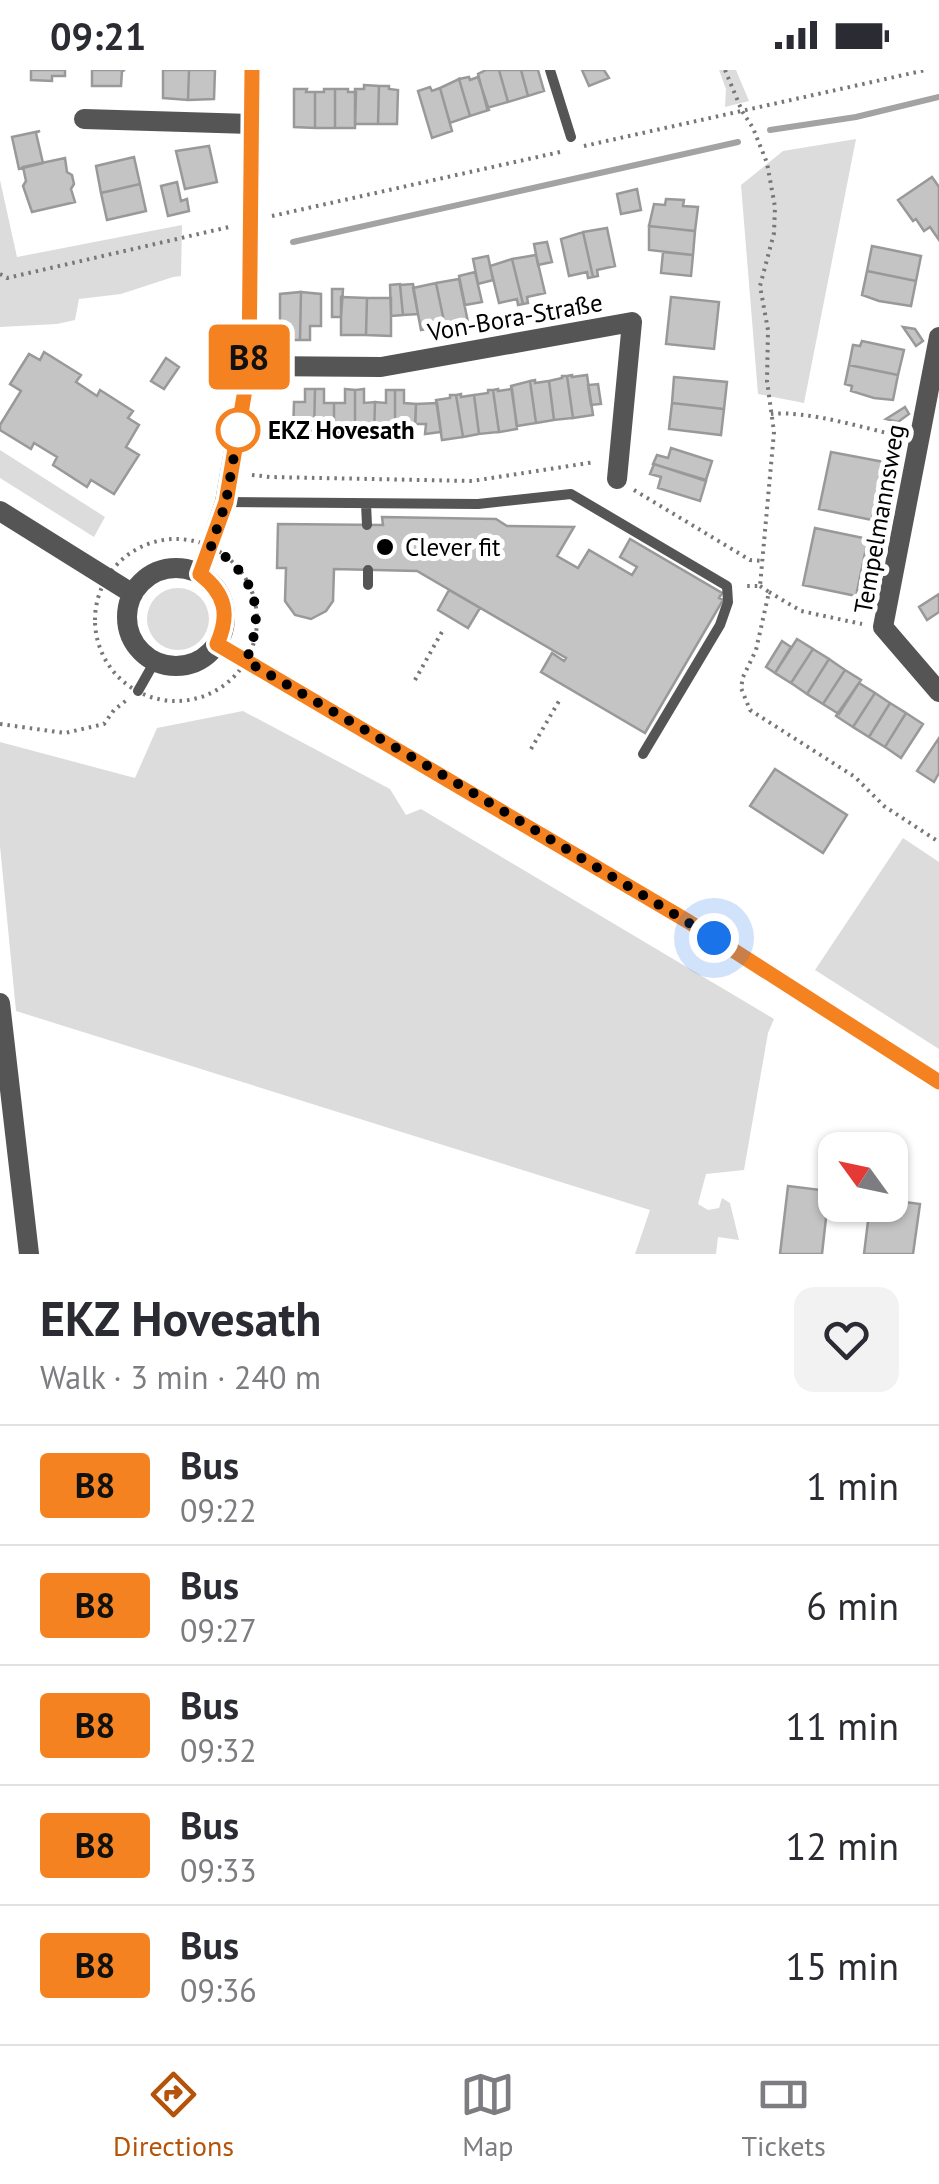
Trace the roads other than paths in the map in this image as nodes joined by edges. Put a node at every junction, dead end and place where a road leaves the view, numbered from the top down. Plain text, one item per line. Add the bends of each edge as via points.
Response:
1 (252, 70) edge
2 (550, 70) edge
3 (84, 118) dead end
4 (251, 124) junction
5 (571, 137) dead end
6 (939, 338) edge
7 (249, 366) junction
8 (618, 470) road end
9 (226, 502) junction
10 (366, 504) junction
11 (0, 510) edge
12 (367, 525) dead end
13 (368, 570) dead end
14 (200, 574) junction
15 (368, 585) dead end
16 (133, 594) junction
17 (217, 644) junction
18 (155, 662) junction
19 (138, 691) road end
20 (939, 692) edge
21 (644, 754) dead end
22 (0, 1002) edge
23 (939, 1082) edge
24 (29, 1254) edge

1 - 4 street
2 - 5 lane
3 - 4 street
4 - 7 street
6 - 20 street, Tempelmannsweg via 883,627
7 - 8 street, Von-Bora-Straße via 382,367 632,322
7 - 9 street
9 - 10 lane
9 - 14 street
10 - 12 lane
10 - 21 lane via 478,504 571,494 726,586 720,624
11 - 16 street
13 - 15 lane
14 - 16 street via 155,572
14 - 17 street via 213,584 225,614
16 - 18 street via 131,638
17 - 18 street via 195,663
17 - 23 street via 689,922
18 - 19 lane
22 - 24 street

